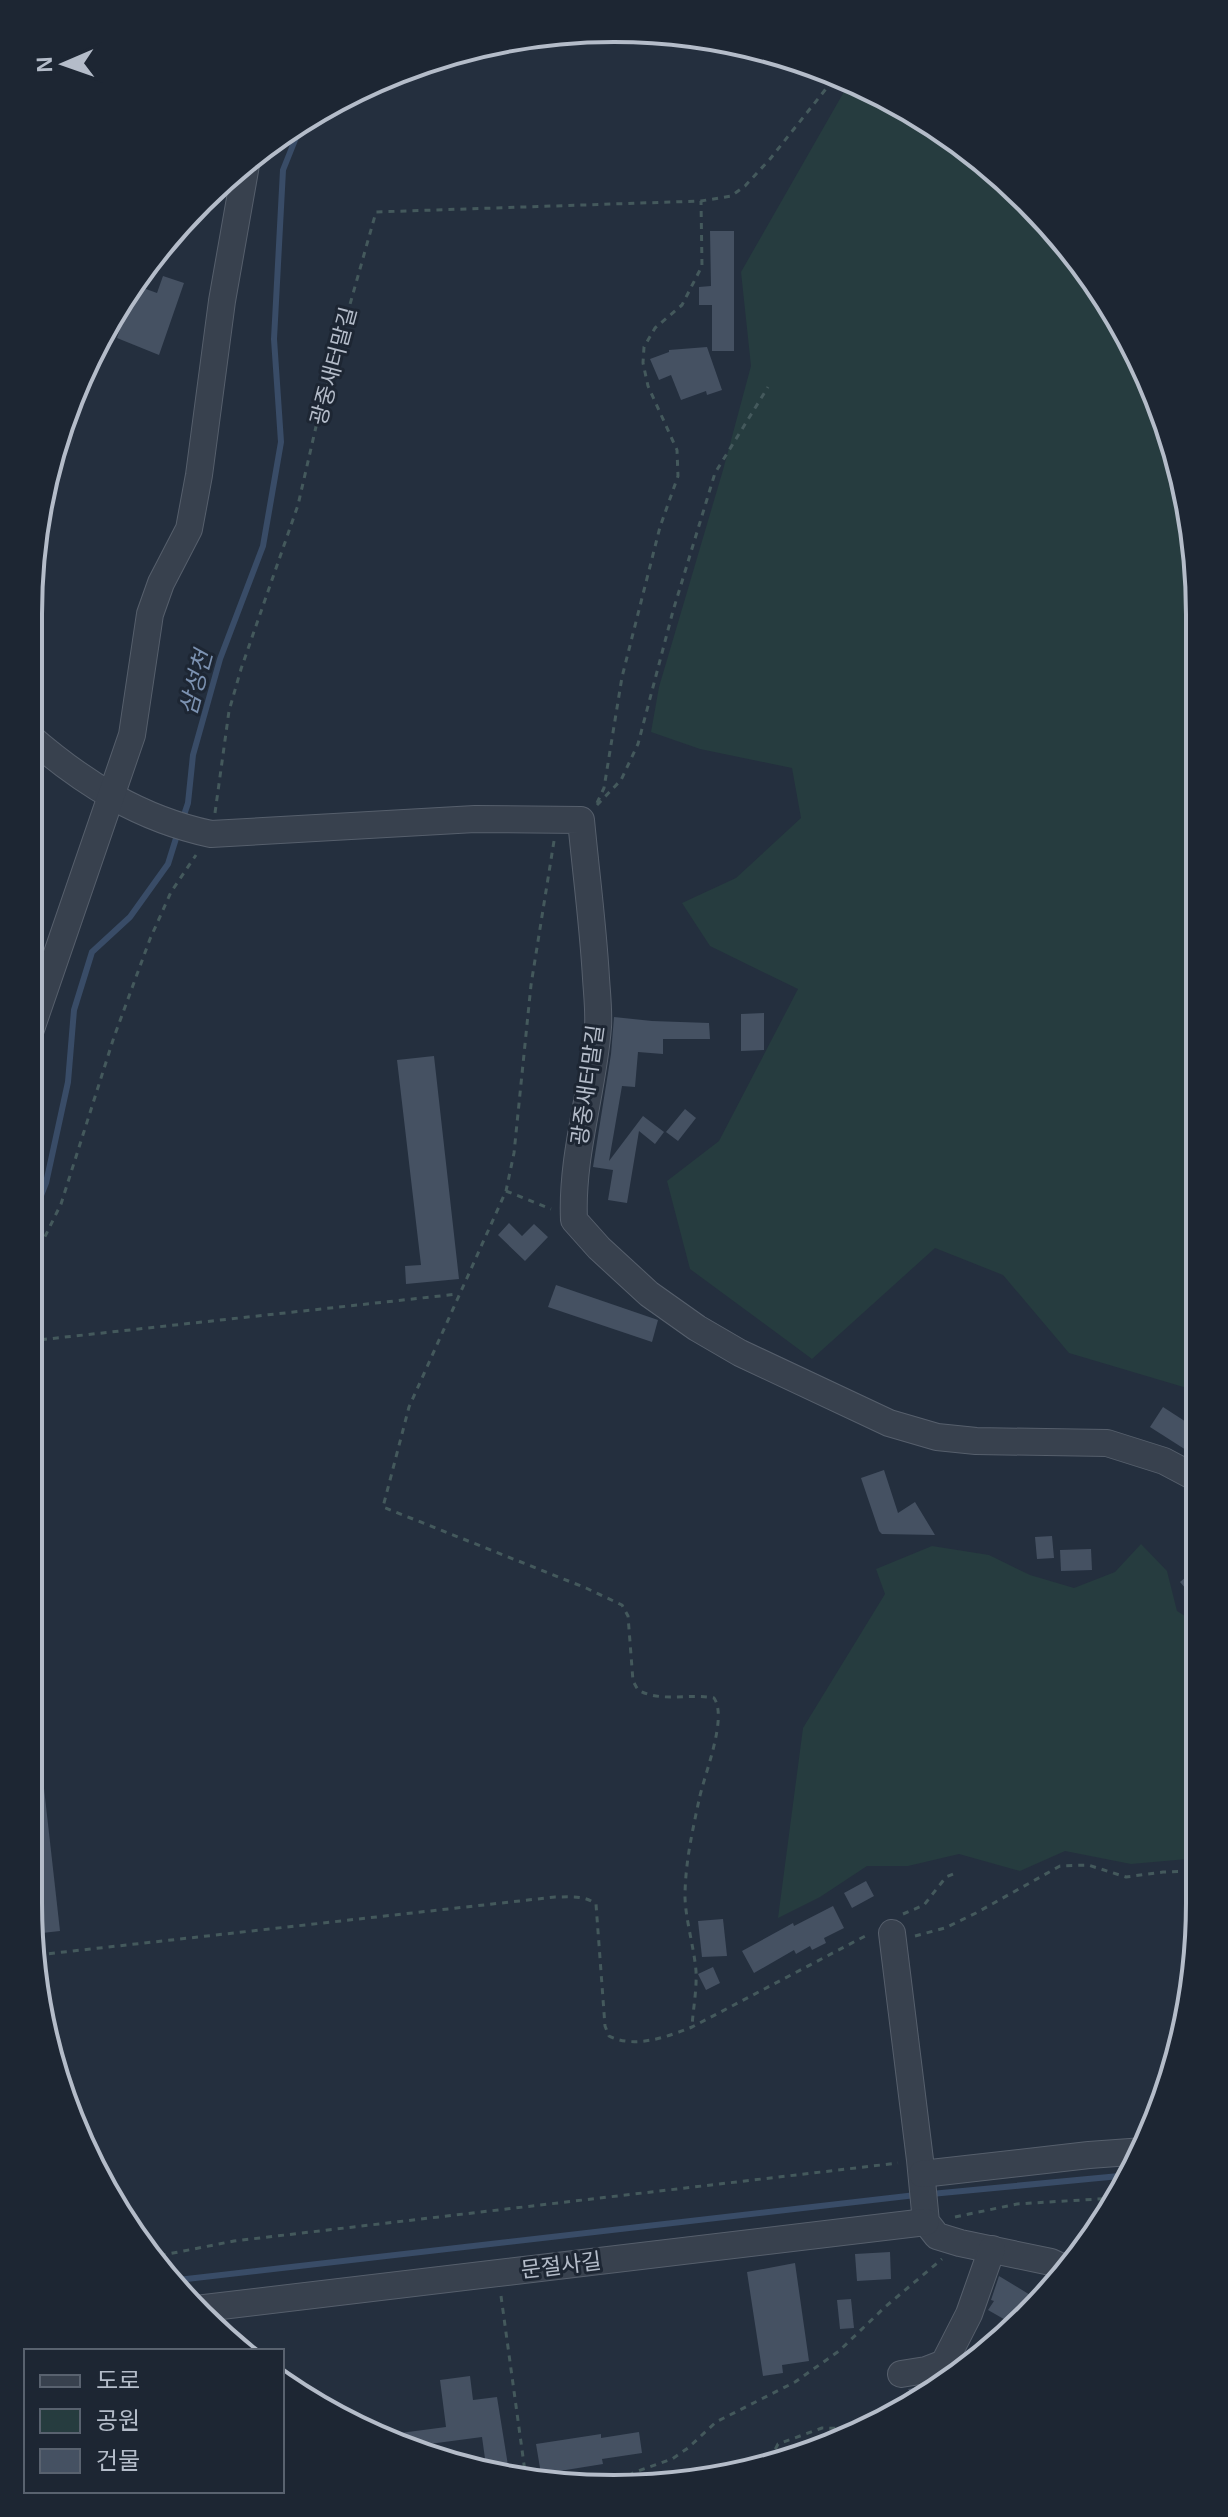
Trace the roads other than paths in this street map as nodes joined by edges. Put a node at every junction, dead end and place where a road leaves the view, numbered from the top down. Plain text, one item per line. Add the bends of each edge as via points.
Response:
1 (244, 179) edge
2 (42, 747) edge
3 (121, 802) junction
4 (42, 1002) edge
5 (1186, 1473) edge
6 (889, 1932) road end
7 (1129, 2152) edge
8 (922, 2173) junction
9 (925, 2217) junction
10 (992, 2249) junction
11 (1057, 2265) edge
12 (210, 2307) edge
13 (901, 2374) dead end

1 - 3 street via 189,529 150,614
2 - 3 street
3 - 4 street
3 - 5 street, 광중새터말길 via 202,832 578,815 598,1024 575,1163 574,1220 599,1248 649,1294 697,1328 889,1423 976,1441 1107,1443
6 - 8 street
7 - 8 street
8 - 9 street
9 - 10 street via 937,2236
9 - 12 street, 문절사길
10 - 11 street
10 - 13 street via 969,2314 944,2363

